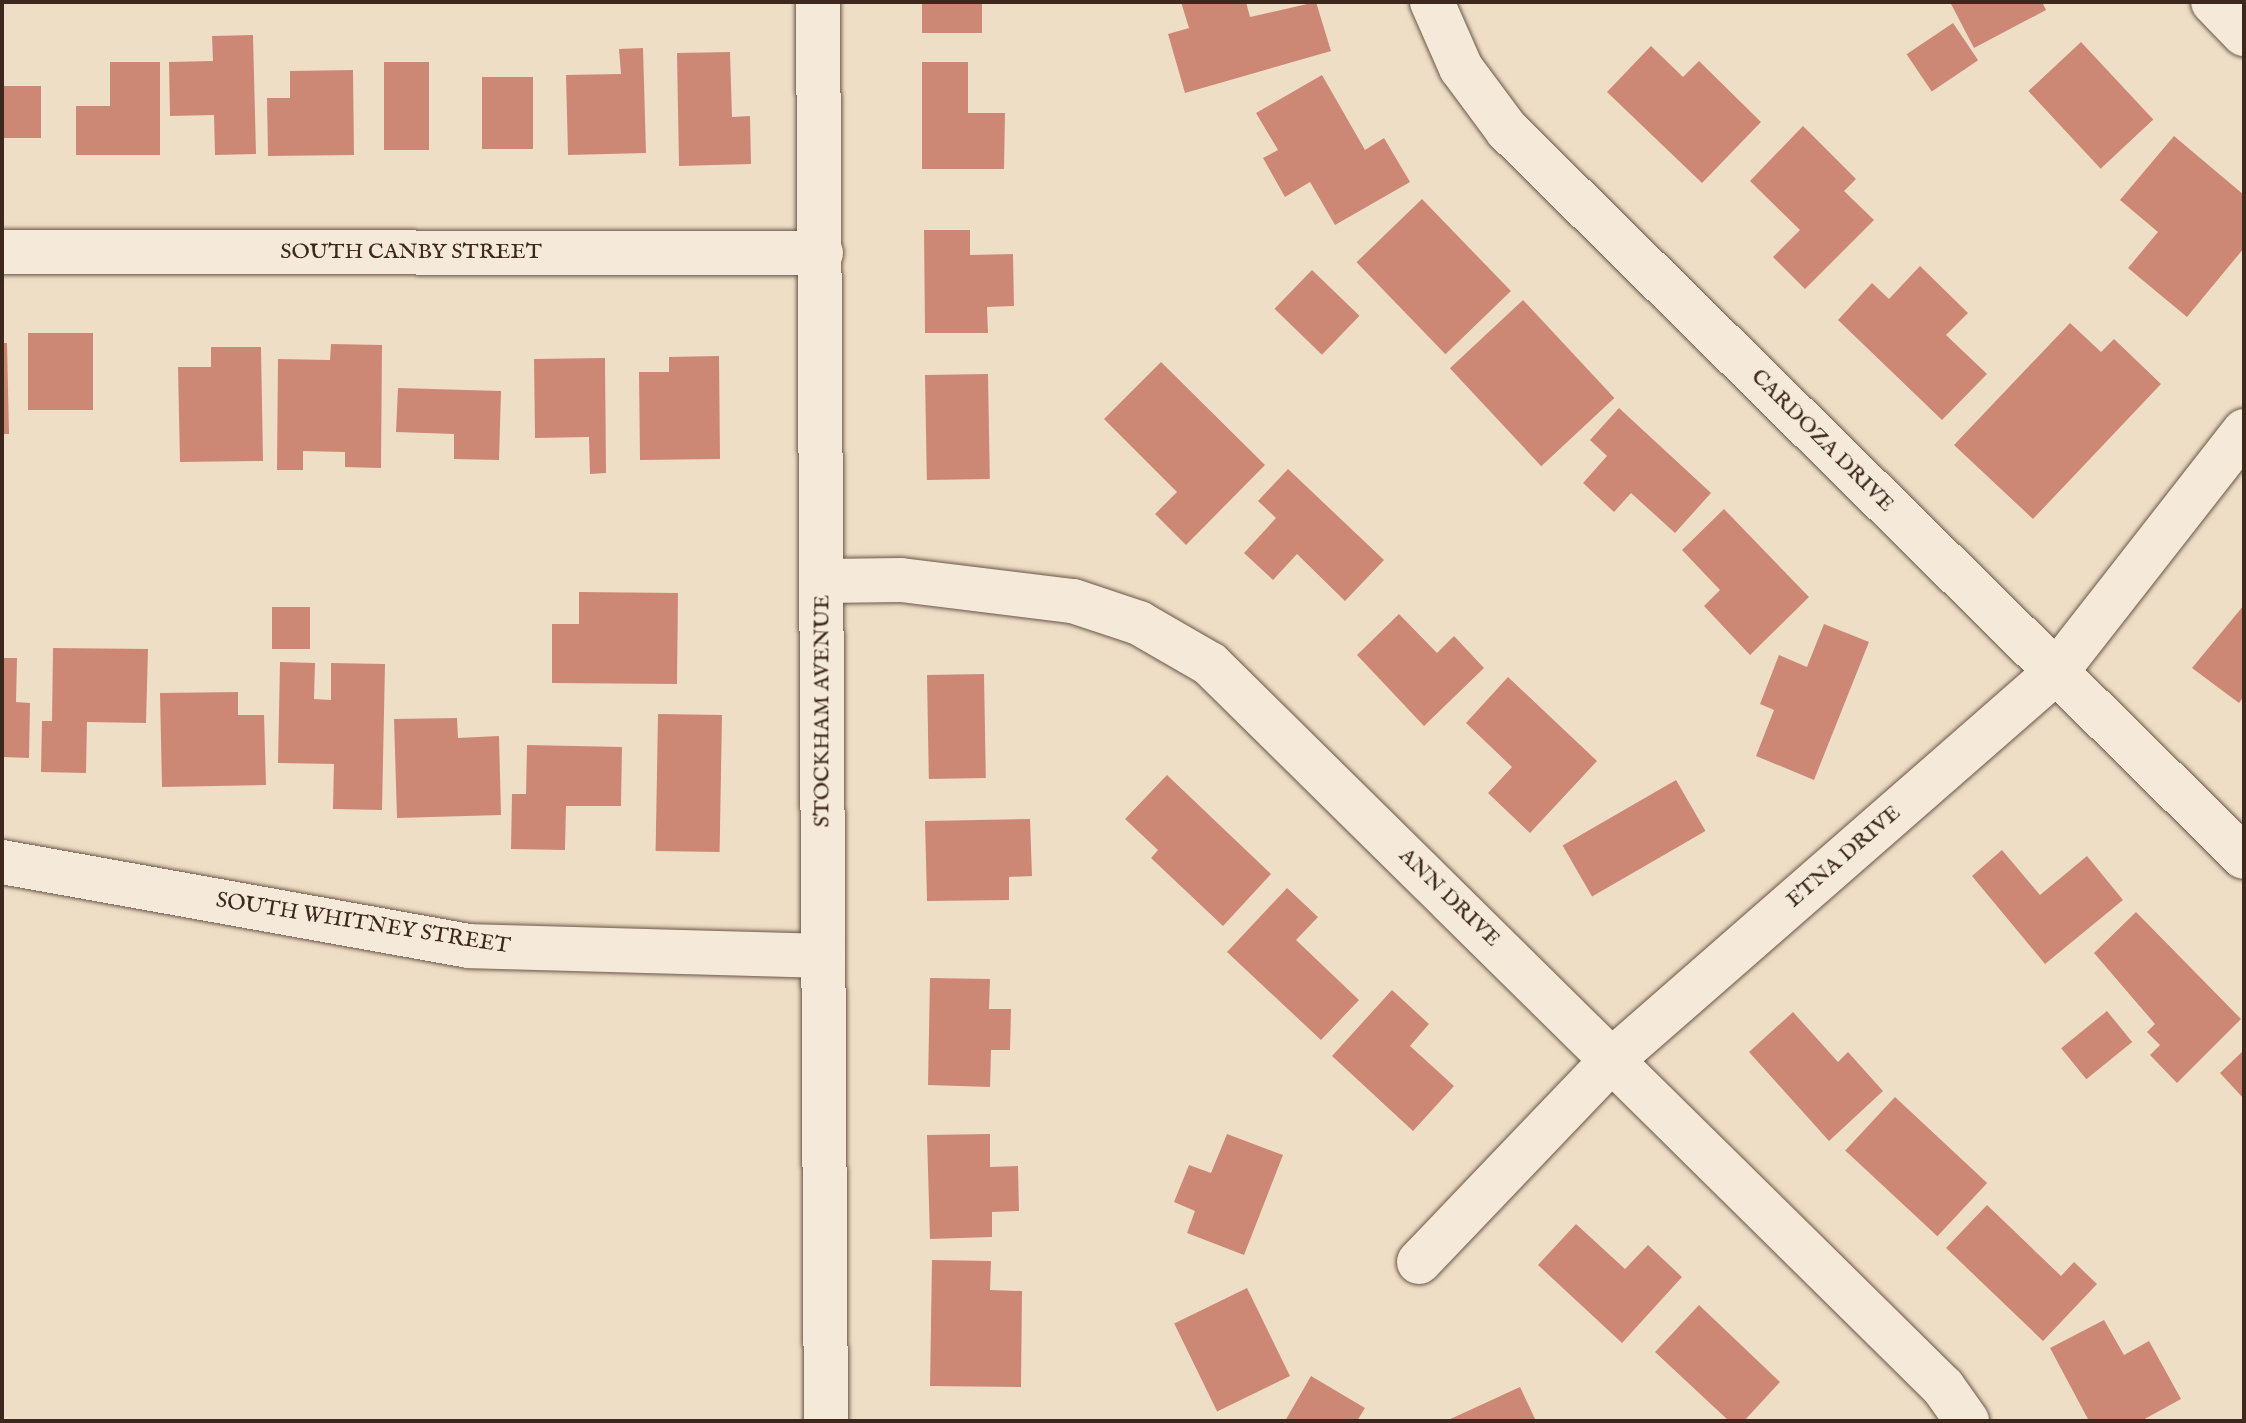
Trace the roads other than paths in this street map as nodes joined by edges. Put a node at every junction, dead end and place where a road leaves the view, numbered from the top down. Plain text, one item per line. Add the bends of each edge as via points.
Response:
1 (818, 2) edge
2 (1432, 2) edge
3 (2213, 2) edge
4 (2244, 34) edge
5 (2, 252) edge
6 (821, 253) junction
7 (2244, 431) edge
8 (823, 581) junction
9 (2056, 672) junction
10 (2244, 857) edge
11 (2, 862) edge
12 (823, 956) junction
13 (1613, 1059) junction
14 (1419, 1262) dead end
15 (826, 1421) edge
16 (1967, 1421) edge

1 - 6 street, STOCKHAM AVENUE
2 - 9 street, CARDOZA DRIVE via 1461,68 1507,130
3 - 4 street
5 - 6 street, SOUTH CANBY STREET
6 - 8 street, STOCKHAM AVENUE
7 - 9 street, ETNA DRIVE
8 - 12 street, STOCKHAM AVENUE
8 - 13 street, ANN DRIVE via 901,580 1073,601 1139,623 1210,664
9 - 10 street, CARDOZA DRIVE
9 - 13 street, ETNA DRIVE
11 - 12 street, SOUTH WHITNEY STREET via 469,946
12 - 15 street, STOCKHAM AVENUE
13 - 14 street, ETNA DRIVE
13 - 16 street, ANN DRIVE via 1943,1387

